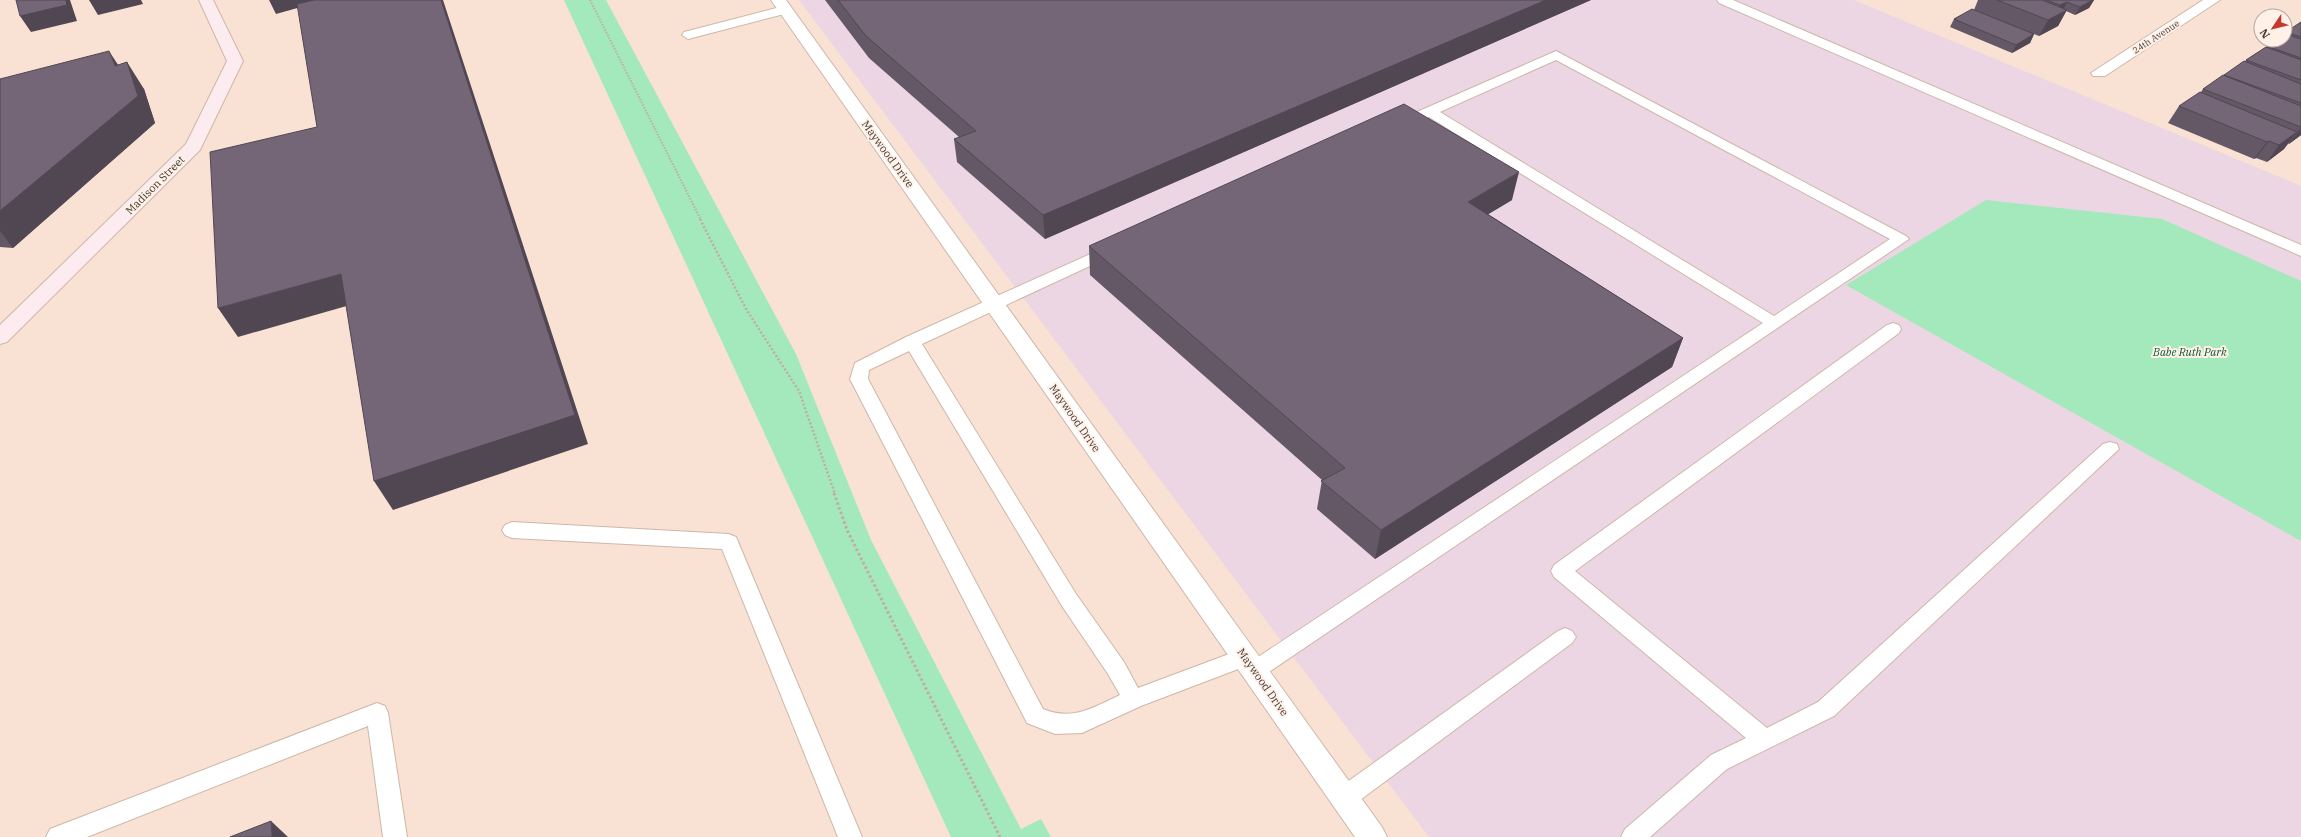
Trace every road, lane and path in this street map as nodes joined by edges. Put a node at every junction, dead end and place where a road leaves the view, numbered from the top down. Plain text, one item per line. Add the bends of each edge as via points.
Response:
1 (206, 0) edge
2 (590, 0) edge
3 (1723, 0) edge
4 (2213, 0) edge
5 (781, 5) edge
6 (688, 35) dead end
7 (2099, 73) dead end
8 (1430, 111) junction
9 (1386, 131) edge
10 (1124, 244) edge
11 (2301, 251) edge
12 (994, 303) junction
13 (1774, 323) junction
14 (1893, 329) dead end
15 (2, 333) edge
16 (912, 341) junction
17 (2110, 449) dead end
18 (512, 530) dead end
19 (1565, 637) dead end
20 (1250, 664) junction
21 (1133, 699) junction
22 (1764, 739) junction
23 (1344, 798) junction
24 (58, 837) edge
25 (395, 837) edge
26 (850, 837) edge
27 (1000, 837) edge
28 (1372, 837) edge
29 (1633, 837) edge

1 - 15 main road, Madison Street via 235,61 194,146
2 - 27 path via 746,309 799,391 847,530
3 - 11 lane
4 - 7 street, 24th Avenue
5 - 6 lane
5 - 12 street, Maywood Drive
8 - 9 lane
8 - 13 lane
8 - 13 lane via 1556,55 1900,238
10 - 12 lane
12 - 16 lane
12 - 20 street, Maywood Drive
13 - 20 lane
14 - 22 lane via 1561,571
16 - 21 lane via 1068,600 1116,668
16 - 21 lane via 861,367 859,379 1035,716 1055,724 1082,723
17 - 22 lane via 1826,709
18 - 26 lane via 730,542
19 - 23 lane
20 - 21 lane
20 - 23 street, Maywood Drive
22 - 29 lane via 1719,762
23 - 28 street, Maywood Drive
24 - 25 lane via 377,713

